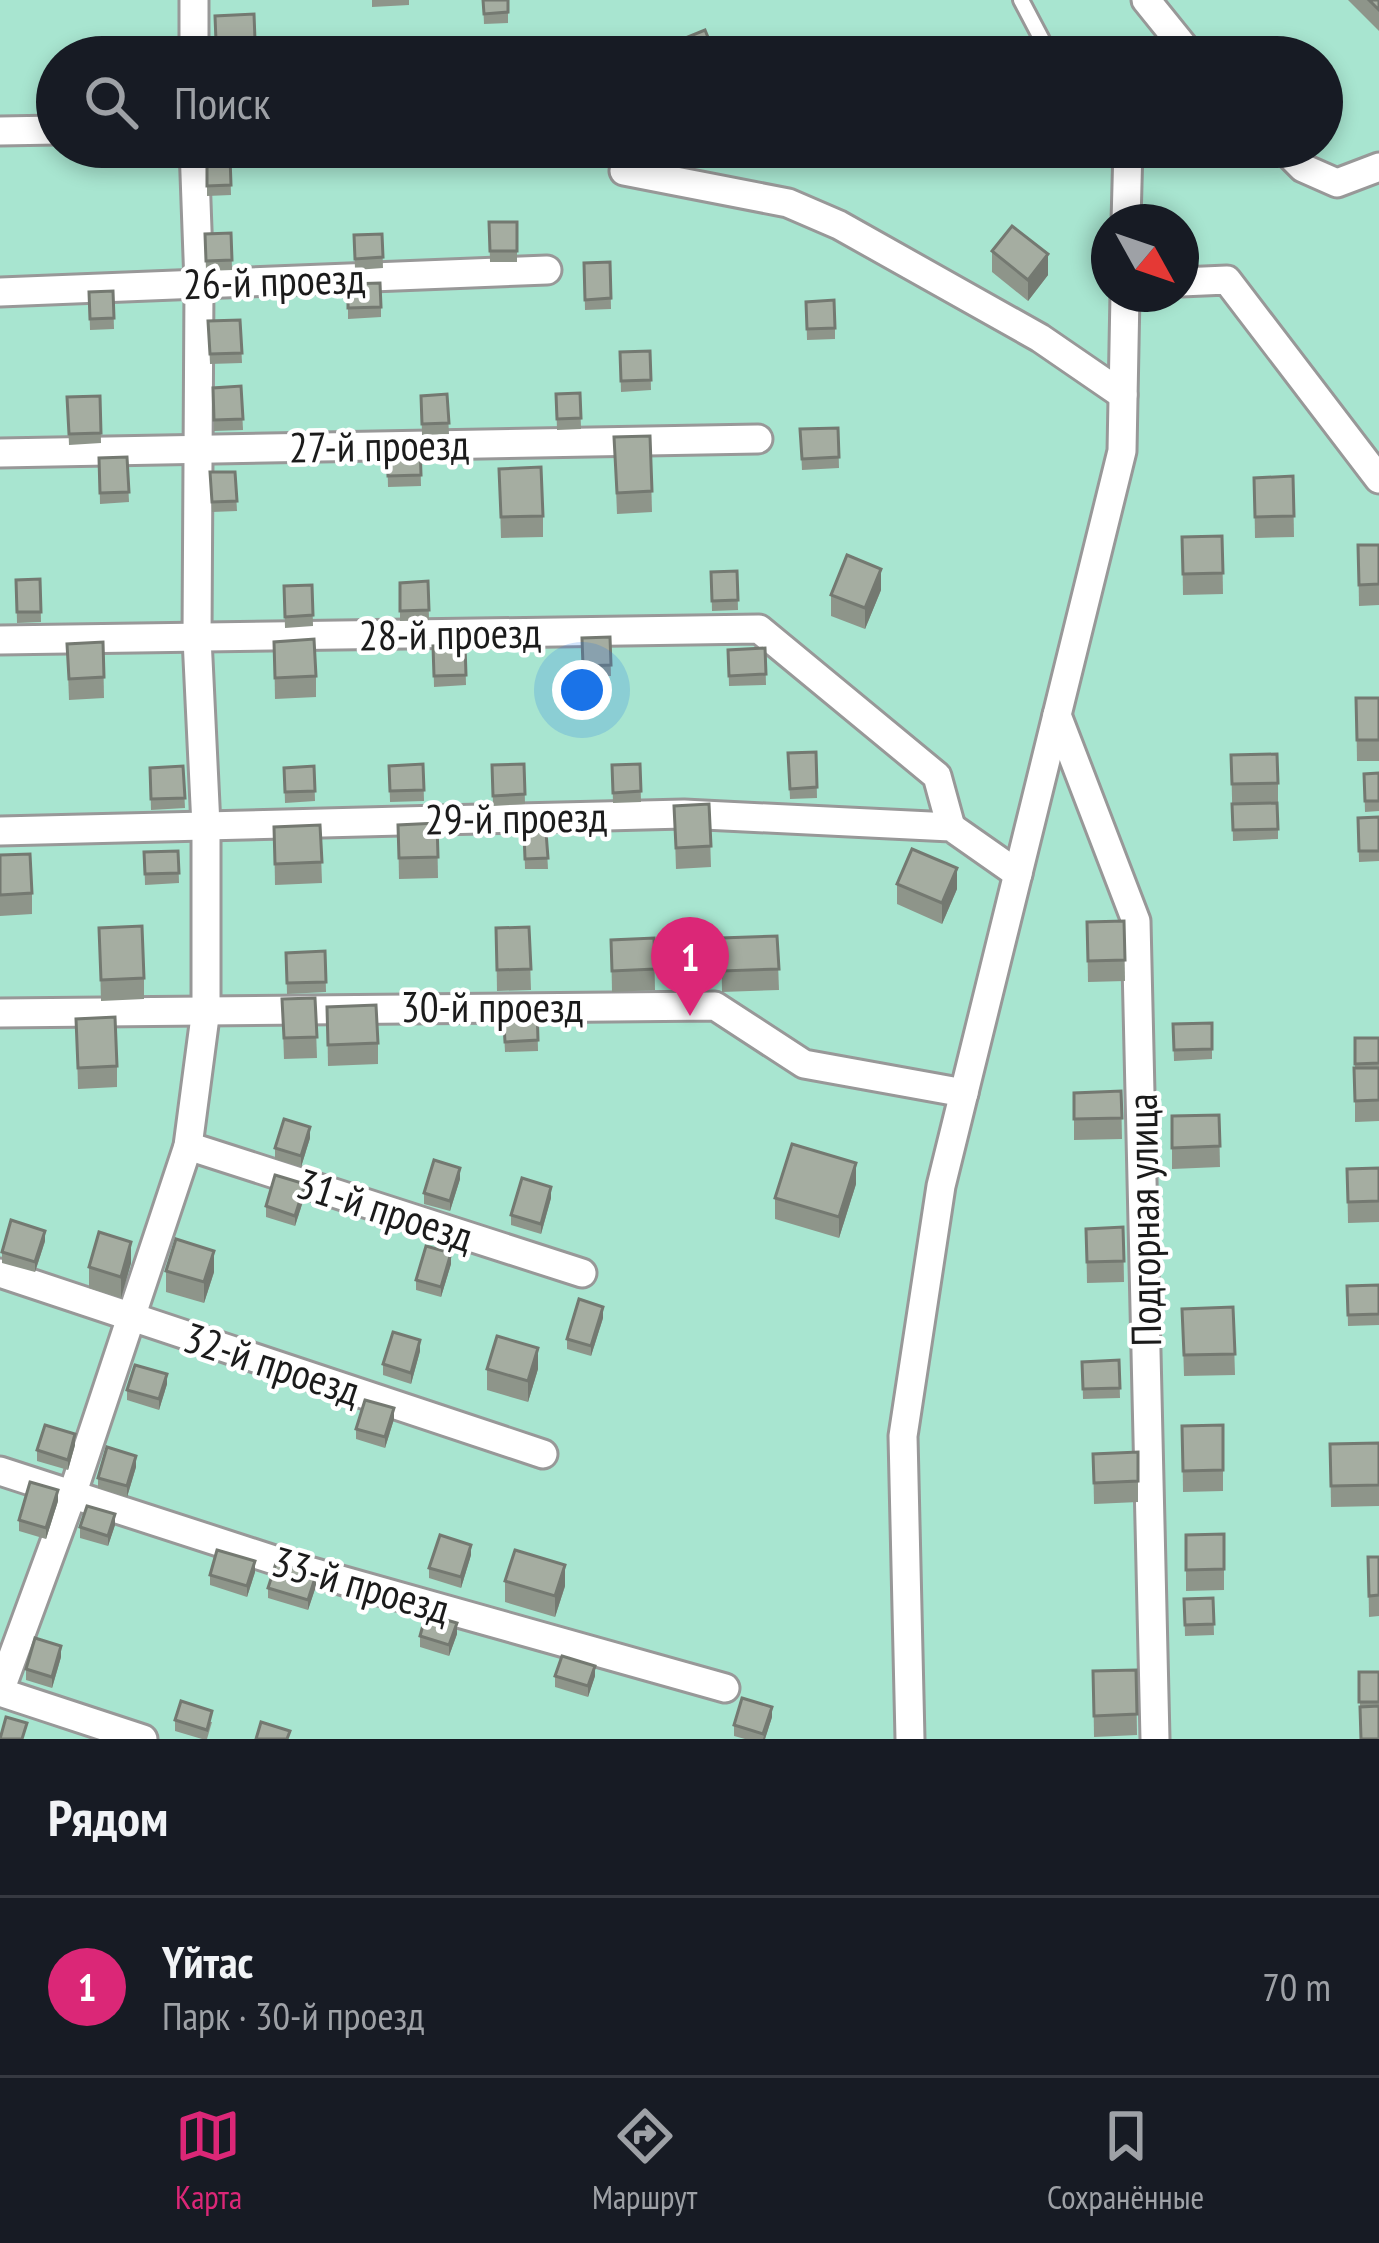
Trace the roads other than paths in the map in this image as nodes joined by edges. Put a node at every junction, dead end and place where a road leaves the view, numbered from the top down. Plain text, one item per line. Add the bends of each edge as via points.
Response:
1 (194, 0) edge
2 (1022, 0) edge
3 (1146, 0) edge
4 (194, 36) edge
5 (1040, 36) edge
6 (1169, 36) edge
7 (36, 130) edge
8 (0, 131) edge
9 (1379, 167) edge
10 (195, 168) edge
11 (1127, 168) edge
12 (1303, 168) edge
13 (624, 171) dead end
14 (1126, 204) edge
15 (547, 270) dead end
16 (1199, 281) edge
17 (199, 284) junction
18 (0, 292) edge
19 (1125, 312) edge
20 (1124, 395) junction
21 (758, 439) dead end
22 (195, 449) junction
23 (0, 453) edge
24 (1379, 479) edge
25 (197, 638) junction
26 (0, 640) edge
27 (1057, 715) junction
28 (206, 826) junction
29 (951, 827) junction
30 (0, 831) edge
31 (1018, 874) junction
32 (206, 1009) junction
33 (0, 1013) edge
34 (964, 1093) junction
35 (188, 1146) junction
36 (582, 1273) dead end
37 (0, 1274) edge
38 (133, 1318) junction
39 (543, 1454) dead end
40 (0, 1471) edge
41 (72, 1495) junction
42 (725, 1688) dead end
43 (0, 1692) edge
44 (142, 1739) edge
45 (910, 1739) edge
46 (1155, 1739) edge

1 - 4 street
2 - 5 lane
3 - 6 street
7 - 8 street
9 - 12 street via 1337,183
10 - 17 street
11 - 14 street
13 - 20 street via 788,202 1040,338
15 - 17 street, 26-й проезд
16 - 24 street via 1227,280
17 - 18 street, 26-й проезд
17 - 22 street
19 - 20 street
20 - 27 street via 1122,451
21 - 22 street, 27-й проезд
22 - 23 street, 27-й проезд
22 - 25 street
25 - 26 street, 28-й проезд
25 - 28 street
25 - 29 street, 28-й проезд via 759,629 937,776
27 - 31 street
27 - 46 street, Подгорная улица via 1136,921
28 - 29 street, 29-й проезд via 684,814
28 - 30 street, 29-й проезд
28 - 32 street
29 - 31 street
31 - 34 street
32 - 33 street, 30-й проезд
32 - 34 street, 30-й проезд via 715,1006 804,1064
32 - 35 street
34 - 45 street via 941,1186 903,1436
35 - 36 street, 31-й проезд
35 - 38 street
37 - 38 street, 32-й проезд
38 - 39 street, 32-й проезд
38 - 41 street
40 - 41 street, 33-й проезд
41 - 42 street, 33-й проезд
41 - 43 street
43 - 44 street

